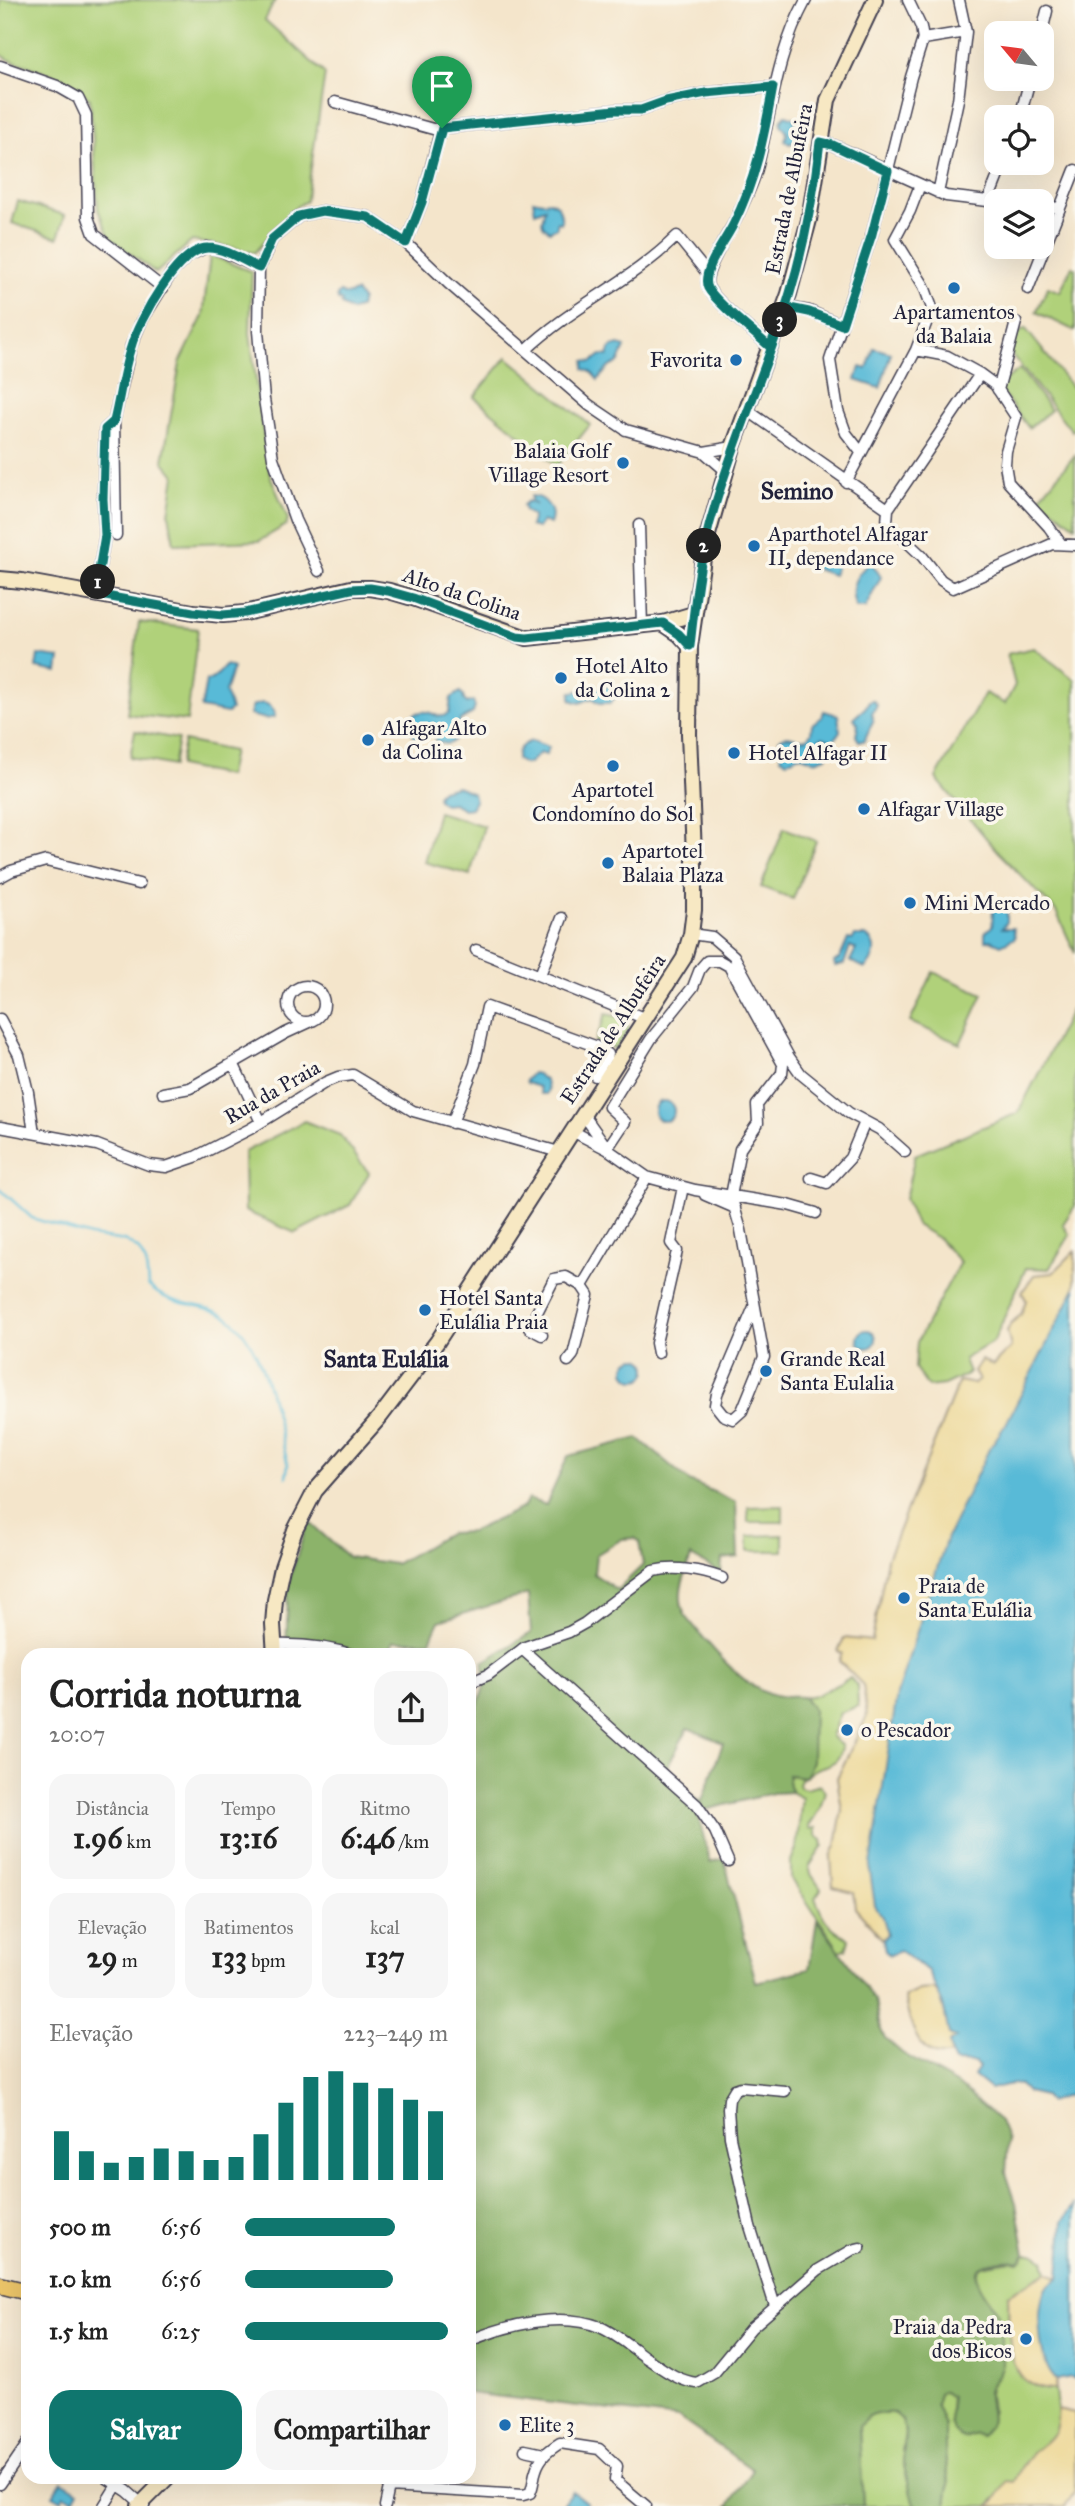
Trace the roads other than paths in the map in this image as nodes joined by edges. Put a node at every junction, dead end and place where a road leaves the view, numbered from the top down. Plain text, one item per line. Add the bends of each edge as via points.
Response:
1 (806, 0) edge
2 (875, 0) edge
3 (908, 0) edge
4 (959, 0) edge
5 (1047, 10) dead end
6 (1044, 21) edge
7 (966, 32) junction
8 (923, 39) junction
9 (0, 66) edge
10 (773, 87) junction
11 (335, 102) dead end
12 (442, 128) junction
13 (820, 142) junction
14 (1075, 170) edge
15 (888, 171) junction
16 (920, 184) junction
17 (938, 193) junction
18 (984, 201) edge
19 (1054, 207) edge
20 (1059, 208) junction
21 (406, 243) junction
22 (259, 268) junction
23 (706, 273) junction
24 (163, 288) junction
25 (1028, 289) dead end
26 (785, 307) junction
27 (1016, 322) dead end
28 (842, 325) junction
29 (770, 347) junction
30 (526, 350) junction
31 (916, 350) junction
32 (980, 374) junction
33 (998, 390) junction
34 (747, 410) junction
35 (114, 421) junction
36 (733, 447) junction
37 (704, 452) junction
38 (860, 452) junction
39 (726, 471) junction
40 (845, 482) junction
41 (888, 509) junction
42 (639, 525) dead end
43 (116, 535) dead end
44 (1061, 544) junction
45 (1075, 545) edge
46 (319, 571) dead end
47 (0, 579) edge
48 (95, 594) junction
49 (693, 614) junction
50 (663, 623) junction
51 (642, 626) junction
52 (690, 646) junction
53 (0, 877) edge
54 (139, 884) dead end
55 (562, 918) dead end
56 (691, 934) junction
57 (476, 950) dead end
58 (540, 975) junction
59 (292, 1014) junction
60 (0, 1019) edge
61 (646, 1019) junction
62 (314, 1020) junction
63 (286, 1033) junction
64 (233, 1063) junction
65 (594, 1076) dead end
66 (163, 1093) dead end
67 (583, 1114) junction
68 (261, 1122) junction
69 (865, 1122) junction
70 (452, 1123) junction
71 (0, 1127) edge
72 (572, 1131) junction
73 (34, 1133) junction
74 (607, 1149) junction
75 (559, 1152) junction
76 (905, 1152) dead end
77 (647, 1177) junction
78 (811, 1178) dead end
79 (683, 1187) junction
80 (695, 1190) junction
81 (731, 1195) junction
82 (747, 1198) junction
83 (734, 1209) junction
84 (816, 1213) dead end
85 (582, 1286) junction
86 (754, 1307) junction
87 (542, 1335) dead end
88 (659, 1353) dead end
89 (568, 1361) dead end
90 (722, 1578) dead end
91 (275, 1648) edge
92 (284, 1648) edge
93 (328, 1648) edge
94 (523, 1649) junction
95 (476, 1680) edge
96 (728, 1861) dead end
97 (785, 2091) dead end
98 (860, 2248) dead end
99 (0, 2285) edge
100 (21, 2290) edge
101 (775, 2306) junction
102 (476, 2338) edge
103 (526, 2450) dead end
104 (21, 2453) edge
105 (544, 2454) junction
106 (0, 2484) edge
107 (117, 2484) joint
108 (161, 2484) edge
109 (388, 2484) edge
110 (409, 2484) edge
111 (141, 2505) edge
112 (104, 2506) edge
113 (386, 2506) edge
114 (646, 2506) edge

1 - 10 street via 791,27
2 - 13 street, Estrada de Albufeira via 828,100
3 - 8 street
4 - 7 street
5 - 6 street
7 - 8 street
7 - 17 street via 958,100
8 - 15 street
9 - 24 street via 78,98 86,115 88,217 94,234
10 - 12 street via 706,93 641,110
10 - 23 street via 757,168 734,225
11 - 12 street
12 - 21 street
13 - 15 street
13 - 26 street, Estrada de Albufeira via 809,220
14 - 20 street
15 - 16 street
15 - 28 street
16 - 17 street
16 - 31 street via 895,239 932,308
17 - 18 street
19 - 20 street
20 - 25 street
21 - 22 street via 368,217 322,211 299,216 272,239
21 - 30 street
22 - 24 street via 206,247 188,256
22 - 46 street via 258,331 273,457
23 - 29 street via 708,287
23 - 30 street via 677,236 657,256 544,332
24 - 35 street via 131,346
26 - 28 street
26 - 29 street, Estrada de Albufeira
27 - 33 street
28 - 38 street via 831,360 834,386 846,433
29 - 34 street, Estrada de Albufeira
30 - 37 street via 589,405 626,430
31 - 32 street via 947,355
31 - 38 street
32 - 33 street
32 - 41 street
33 - 44 street via 1016,417 1006,451 1008,481
34 - 36 street, Estrada de Albufeira
34 - 40 street
35 - 43 street
35 - 48 street via 105,429 105,535
36 - 37 street
36 - 39 street, Estrada de Albufeira
37 - 39 street
38 - 40 street
39 - 49 street, Estrada de Albufeira via 705,545
40 - 41 street
41 - 44 street via 887,523 953,588
42 - 51 street
44 - 45 street
47 - 48 street, Alto da Colina
48 - 51 street, Alto da Colina via 223,615 370,588 527,638
49 - 50 street, Alto da Colina
49 - 52 street, Estrada de Albufeira
50 - 51 street, Alto da Colina
50 - 52 street
52 - 56 street, Estrada de Albufeira via 695,855
53 - 54 street via 46,861
55 - 58 street
56 - 61 street, Estrada de Albufeira via 684,958
56 - 69 street via 712,937 734,956 801,1074
57 - 58 street
58 - 61 street
59 - 62 street via 302,1021
59 - 62 street via 290,995 309,986 324,1000 322,1013
59 - 63 street
60 - 73 street via 19,1055
61 - 67 street, Estrada de Albufeira
62 - 63 street
63 - 64 street
64 - 66 street via 190,1088
64 - 68 street
65 - 70 street via 608,1054 487,1007 475,1065
67 - 72 street, Estrada de Albufeira
67 - 74 street
68 - 70 street, Rua da Praia via 326,1082 353,1075 413,1111
68 - 73 street, Rua da Praia via 166,1167
69 - 76 street
69 - 78 street via 850,1158 827,1183
70 - 75 street, Rua da Praia
71 - 73 street, Rua da Praia
72 - 74 street
72 - 75 street, Estrada de Albufeira
74 - 77 street
74 - 81 street via 625,1122 609,1107 651,1039 693,987 700,969 707,961 720,961 736,975 783,1064 782,1073 757,1105 758,1123 740,1149
75 - 91 street, Estrada de Albufeira via 437,1342 315,1491 282,1567 275,1600
77 - 79 street
77 - 85 street
79 - 80 street
79 - 88 street via 671,1243 677,1251 656,1343
80 - 81 street
80 - 83 street
81 - 82 street
81 - 83 street
82 - 83 street
82 - 84 street
83 - 86 street
85 - 87 street via 566,1277 554,1279 529,1328
85 - 89 street via 588,1296
86 - 86 street via 717,1394 715,1405 733,1419 742,1411 764,1357
90 - 94 street via 696,1571 653,1570 586,1623
92 - 93 street via 302,1644
94 - 95 street
94 - 96 street via 697,1805 715,1830
97 - 101 street via 734,2089 727,2109 750,2226
98 - 101 street via 818,2270
99 - 100 main road
101 - 102 street via 714,2373 697,2383 675,2377 603,2328 580,2320 510,2327
103 - 105 street
104 - 106 street
105 - 110 street via 534,2486 523,2495
105 - 114 street via 560,2443 599,2449 617,2466 615,2480
107 - 111 street
107 - 112 street
108 - 111 street
109 - 113 street

